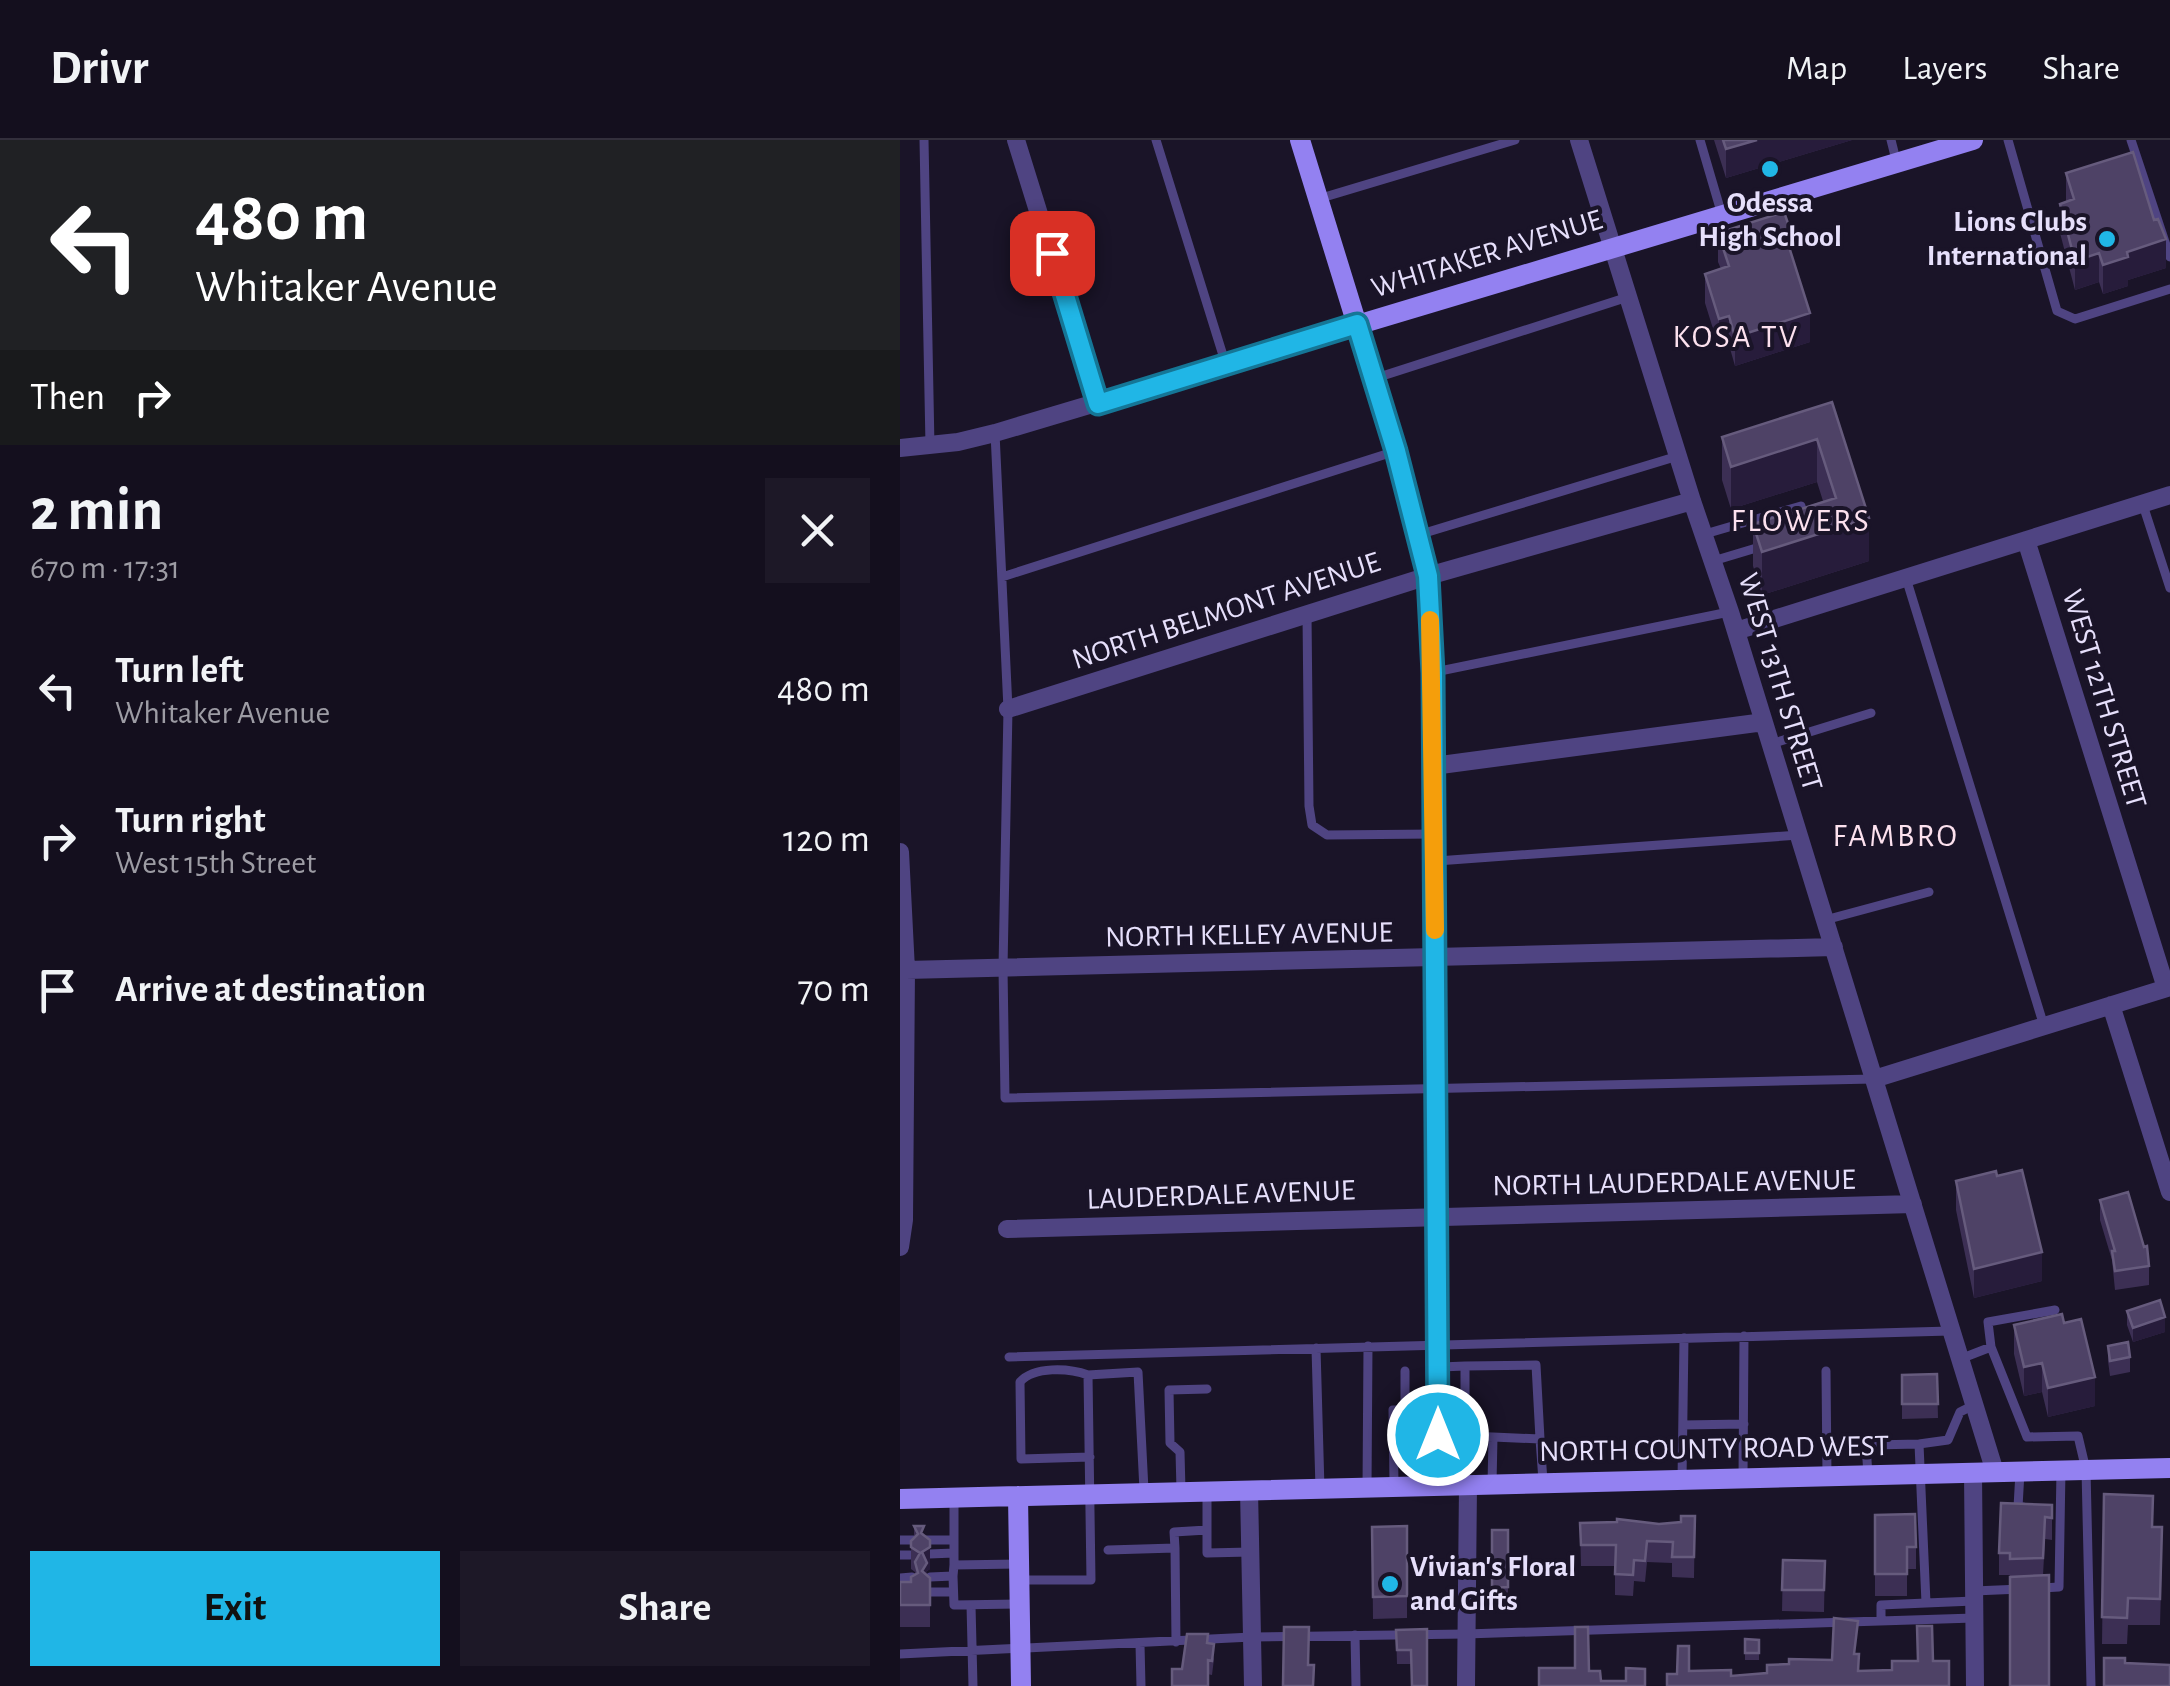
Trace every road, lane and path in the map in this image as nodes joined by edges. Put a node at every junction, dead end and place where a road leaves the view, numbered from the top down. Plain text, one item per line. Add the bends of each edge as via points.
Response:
1 (924, 140) edge
2 (1016, 140) edge
3 (1156, 140) edge
4 (1300, 140) edge
5 (1515, 140) edge
6 (1579, 140) edge
7 (1700, 140) edge
8 (1891, 140) edge
9 (1973, 140) edge
10 (2008, 140) edge
11 (2130, 140) edge
12 (1949, 144) edge
13 (1897, 163) junction
14 (1318, 199) junction
15 (1722, 216) junction
16 (1612, 248) junction
17 (2170, 256) edge
18 (2170, 289) edge
19 (1628, 297) junction
20 (1357, 324) junction
21 (1226, 364) junction
22 (1374, 379) junction
23 (1098, 404) junction
24 (996, 433) junction
25 (930, 446) junction
26 (900, 448) edge
27 (1396, 451) junction
28 (1678, 456) junction
29 (2170, 495) edge
30 (1692, 502) junction
31 (2143, 504) junction
32 (1808, 533) edge
33 (1704, 534) junction
34 (1417, 535) junction
35 (2026, 540) junction
36 (1770, 544) edge
37 (1713, 560) junction
38 (1428, 576) junction
39 (1002, 577) junction
40 (1906, 578) junction
41 (2170, 588) edge
42 (1730, 612) junction
43 (1307, 615) junction
44 (1736, 631) junction
45 (1433, 673) junction
46 (1008, 709) junction
47 (1870, 713) dead end
48 (1764, 722) junction
49 (1771, 744) junction
50 (1434, 766) junction
51 (1434, 834) junction
52 (1799, 835) junction
53 (900, 852) edge
54 (1434, 862) junction
55 (1929, 892) dead end
56 (1825, 920) junction
57 (1834, 947) junction
58 (1435, 958) junction
59 (1003, 968) junction
60 (906, 970) junction
61 (2168, 988) edge
62 (2111, 1005) junction
63 (2044, 1026) junction
64 (1874, 1079) junction
65 (1436, 1089) junction
66 (2170, 1192) edge
67 (1913, 1204) junction
68 (1436, 1216) junction
69 (1007, 1229) dead end
70 (900, 1247) edge
71 (2055, 1310) dead end
72 (1952, 1330) junction
73 (1744, 1336) junction
74 (1684, 1338) junction
75 (1438, 1345) junction
76 (1368, 1346) junction
77 (1991, 1346) junction
78 (1316, 1348) junction
79 (1008, 1357) dead end
80 (1960, 1359) junction
81 (1468, 1366) junction
82 (1438, 1367) junction
83 (1405, 1371) dead end
84 (1826, 1371) dead end
85 (1088, 1375) junction
86 (1207, 1389) dead end
87 (1974, 1405) junction
88 (1438, 1408) junction
89 (1405, 1409) junction
90 (1683, 1424) junction
91 (1744, 1424) junction
92 (1438, 1435) junction
93 (1465, 1436) junction
94 (1493, 1438) junction
95 (1540, 1438) junction
96 (1919, 1444) junction
97 (1866, 1445) junction
98 (1826, 1446) junction
99 (1090, 1457) junction
100 (2170, 1468) edge
101 (2061, 1470) junction
102 (2086, 1470) junction
103 (1995, 1472) junction
104 (2020, 1472) junction
105 (1973, 1473) junction
106 (1922, 1474) junction
107 (1868, 1475) junction
108 (1827, 1476) junction
109 (1744, 1478) junction
110 (1682, 1480) junction
111 (1543, 1483) junction
112 (1492, 1484) junction
113 (1468, 1485) junction
114 (1438, 1486) junction
115 (1394, 1487) junction
116 (1367, 1488) junction
117 (1320, 1489) junction
118 (1250, 1490) junction
119 (1181, 1492) junction
120 (1207, 1492) junction
121 (1144, 1493) junction
122 (1092, 1495) junction
123 (1018, 1496) junction
124 (954, 1498) junction
125 (900, 1499) edge
126 (2032, 1507) edge
127 (2046, 1507) edge
128 (2060, 1508) junction
129 (1207, 1530) junction
130 (900, 1540) edge
131 (954, 1540) junction
132 (1175, 1548) junction
133 (1108, 1550) dead end
134 (1250, 1552) junction
135 (954, 1553) junction
136 (929, 1554) edge
137 (953, 1570) junction
138 (1020, 1572) junction
139 (930, 1576) edge
140 (930, 1592) edge
141 (953, 1592) junction
142 (1926, 1603) junction
143 (1020, 1604) junction
144 (1974, 1604) junction
145 (971, 1605) junction
146 (1881, 1622) junction
147 (1466, 1634) junction
148 (1355, 1636) junction
149 (1252, 1637) junction
150 (1176, 1642) junction
151 (1140, 1644) junction
152 (1020, 1647) junction
153 (973, 1650) junction
154 (900, 1654) edge
155 (973, 1686) edge
156 (1021, 1686) edge
157 (1141, 1686) edge
158 (1252, 1686) edge
159 (1356, 1686) edge
160 (1466, 1686) edge
161 (1975, 1686) edge
162 (2090, 1686) edge

1 - 25 lane
2 - 23 street
3 - 21 lane
4 - 14 street
5 - 14 lane
6 - 16 street, WEST 13TH STREET
7 - 15 lane
8 - 13 lane
9 - 12 street, WHITAKER AVENUE
10 - 18 lane via 2057,311 2075,318
11 - 17 lane
12 - 13 street, WHITAKER AVENUE
13 - 15 street, WHITAKER AVENUE
14 - 20 street
15 - 16 street, WHITAKER AVENUE
16 - 19 street, WEST 13TH STREET
16 - 20 street, WHITAKER AVENUE
19 - 22 lane
19 - 28 street, WEST 13TH STREET
20 - 21 street, WHITAKER AVENUE
20 - 22 street
21 - 23 street, WHITAKER AVENUE
22 - 27 street
23 - 24 street, WHITAKER AVENUE
24 - 25 street, WHITAKER AVENUE
24 - 39 lane
25 - 26 street, WHITAKER AVENUE
27 - 34 street
27 - 39 lane
28 - 30 street, WEST 13TH STREET
28 - 34 lane
29 - 31 street
30 - 33 street, WEST 13TH STREET
30 - 38 street, NORTH BELMONT AVENUE
31 - 35 street
31 - 41 lane
32 - 33 lane via 1801,506
33 - 37 street, WEST 13TH STREET
34 - 38 street
35 - 40 street
35 - 61 street, WEST 12TH STREET
36 - 37 lane
37 - 42 street, WEST 13TH STREET
38 - 43 street, NORTH BELMONT AVENUE
38 - 45 street
39 - 46 lane
40 - 44 street
40 - 63 lane
42 - 44 street, WEST 13TH STREET
42 - 45 lane
43 - 46 street, NORTH BELMONT AVENUE
43 - 51 lane via 1312,825 1327,835
44 - 48 street, WEST 13TH STREET
45 - 50 street
46 - 59 lane
47 - 49 lane
48 - 49 street, WEST 13TH STREET
48 - 50 street
49 - 52 street, WEST 13TH STREET
50 - 51 street
51 - 54 street
52 - 54 lane
52 - 56 street, WEST 13TH STREET
53 - 60 street
54 - 58 street
55 - 56 lane
56 - 57 street, WEST 13TH STREET
57 - 58 street, NORTH KELLEY AVENUE
57 - 64 street, WEST 13TH STREET
58 - 59 street, NORTH KELLEY AVENUE
58 - 65 street
59 - 60 street, NORTH KELLEY AVENUE
59 - 65 lane via 1005,1098
60 - 70 street
61 - 62 street
62 - 63 street
62 - 66 street
63 - 64 street
64 - 65 lane
64 - 67 street, WEST 13TH STREET
65 - 68 street
67 - 68 street, NORTH LAUDERDALE AVENUE
67 - 72 street, WEST 13TH STREET
68 - 69 street, LAUDERDALE AVENUE
68 - 75 street
71 - 77 lane via 1988,1322
72 - 73 lane
72 - 80 street, WEST 13TH STREET
73 - 74 lane
73 - 91 lane
74 - 75 lane
74 - 90 lane
75 - 76 lane
75 - 82 street
76 - 78 lane
76 - 116 lane
77 - 80 lane
77 - 102 lane via 2027,1436 2078,1436
78 - 79 lane
78 - 117 lane
80 - 87 street, WEST 13TH STREET
81 - 82 lane
81 - 93 lane
81 - 95 lane via 1536,1365
82 - 88 street
83 - 89 lane
84 - 98 lane
85 - 99 lane
85 - 99 lane via 1032,1372 1020,1382 1020,1460
85 - 121 lane via 1138,1372
86 - 119 lane via 1169,1390 1170,1443 1180,1452
87 - 96 lane via 1960,1412 1948,1440
87 - 103 street, WEST 13TH STREET
88 - 89 lane
88 - 92 street
89 - 115 lane via 1392,1410
90 - 91 lane
90 - 110 lane
91 - 109 lane
92 - 93 lane
92 - 114 street
93 - 94 lane
94 - 95 lane
94 - 112 lane
95 - 111 lane
96 - 97 lane
96 - 106 lane
97 - 98 lane
97 - 107 lane
98 - 108 lane
99 - 122 lane
100 - 102 street, NORTH COUNTY ROAD WEST
101 - 102 street, NORTH COUNTY ROAD WEST
101 - 104 street, NORTH COUNTY ROAD WEST
101 - 128 lane
102 - 162 lane
103 - 104 street, NORTH COUNTY ROAD WEST
103 - 105 street, NORTH COUNTY ROAD WEST
104 - 126 lane via 2018,1507
105 - 106 street, NORTH COUNTY ROAD WEST
105 - 144 street
106 - 107 street, NORTH COUNTY ROAD WEST
106 - 142 lane
107 - 108 street, NORTH COUNTY ROAD WEST
108 - 109 street, NORTH COUNTY ROAD WEST
109 - 110 street, NORTH COUNTY ROAD WEST
110 - 111 street, NORTH COUNTY ROAD WEST
111 - 112 street, NORTH COUNTY ROAD WEST
112 - 113 street, NORTH COUNTY ROAD WEST
113 - 114 street, NORTH COUNTY ROAD WEST
113 - 147 street
114 - 115 street, NORTH COUNTY ROAD WEST
115 - 116 street, NORTH COUNTY ROAD WEST
116 - 117 street, NORTH COUNTY ROAD WEST
117 - 118 street, NORTH COUNTY ROAD WEST
118 - 120 street, NORTH COUNTY ROAD WEST
118 - 134 street
119 - 120 street, NORTH COUNTY ROAD WEST
119 - 121 street, NORTH COUNTY ROAD WEST
120 - 129 lane
121 - 122 street, NORTH COUNTY ROAD WEST
122 - 123 street, NORTH COUNTY ROAD WEST
122 - 138 lane via 1090,1580
123 - 124 street, NORTH COUNTY ROAD WEST
123 - 138 street
124 - 125 street, NORTH COUNTY ROAD WEST
124 - 131 lane
127 - 128 lane
128 - 144 lane via 2059,1587
129 - 132 lane via 1174,1532
129 - 134 lane via 1207,1553
130 - 131 lane
131 - 135 lane
132 - 133 lane
132 - 150 lane
134 - 149 street
135 - 136 lane
135 - 137 lane
137 - 138 lane
137 - 139 lane
137 - 141 lane
138 - 143 street
140 - 141 lane
141 - 145 lane via 954,1605
142 - 144 lane
142 - 146 lane via 1881,1605
143 - 145 lane
143 - 152 street
144 - 146 lane
144 - 161 street
145 - 153 lane
146 - 147 lane
147 - 148 lane
147 - 160 street
148 - 149 lane
148 - 159 lane
149 - 150 lane
149 - 158 street
150 - 151 lane
151 - 152 lane
151 - 157 lane
152 - 153 lane
152 - 156 street
153 - 154 lane
153 - 155 lane

